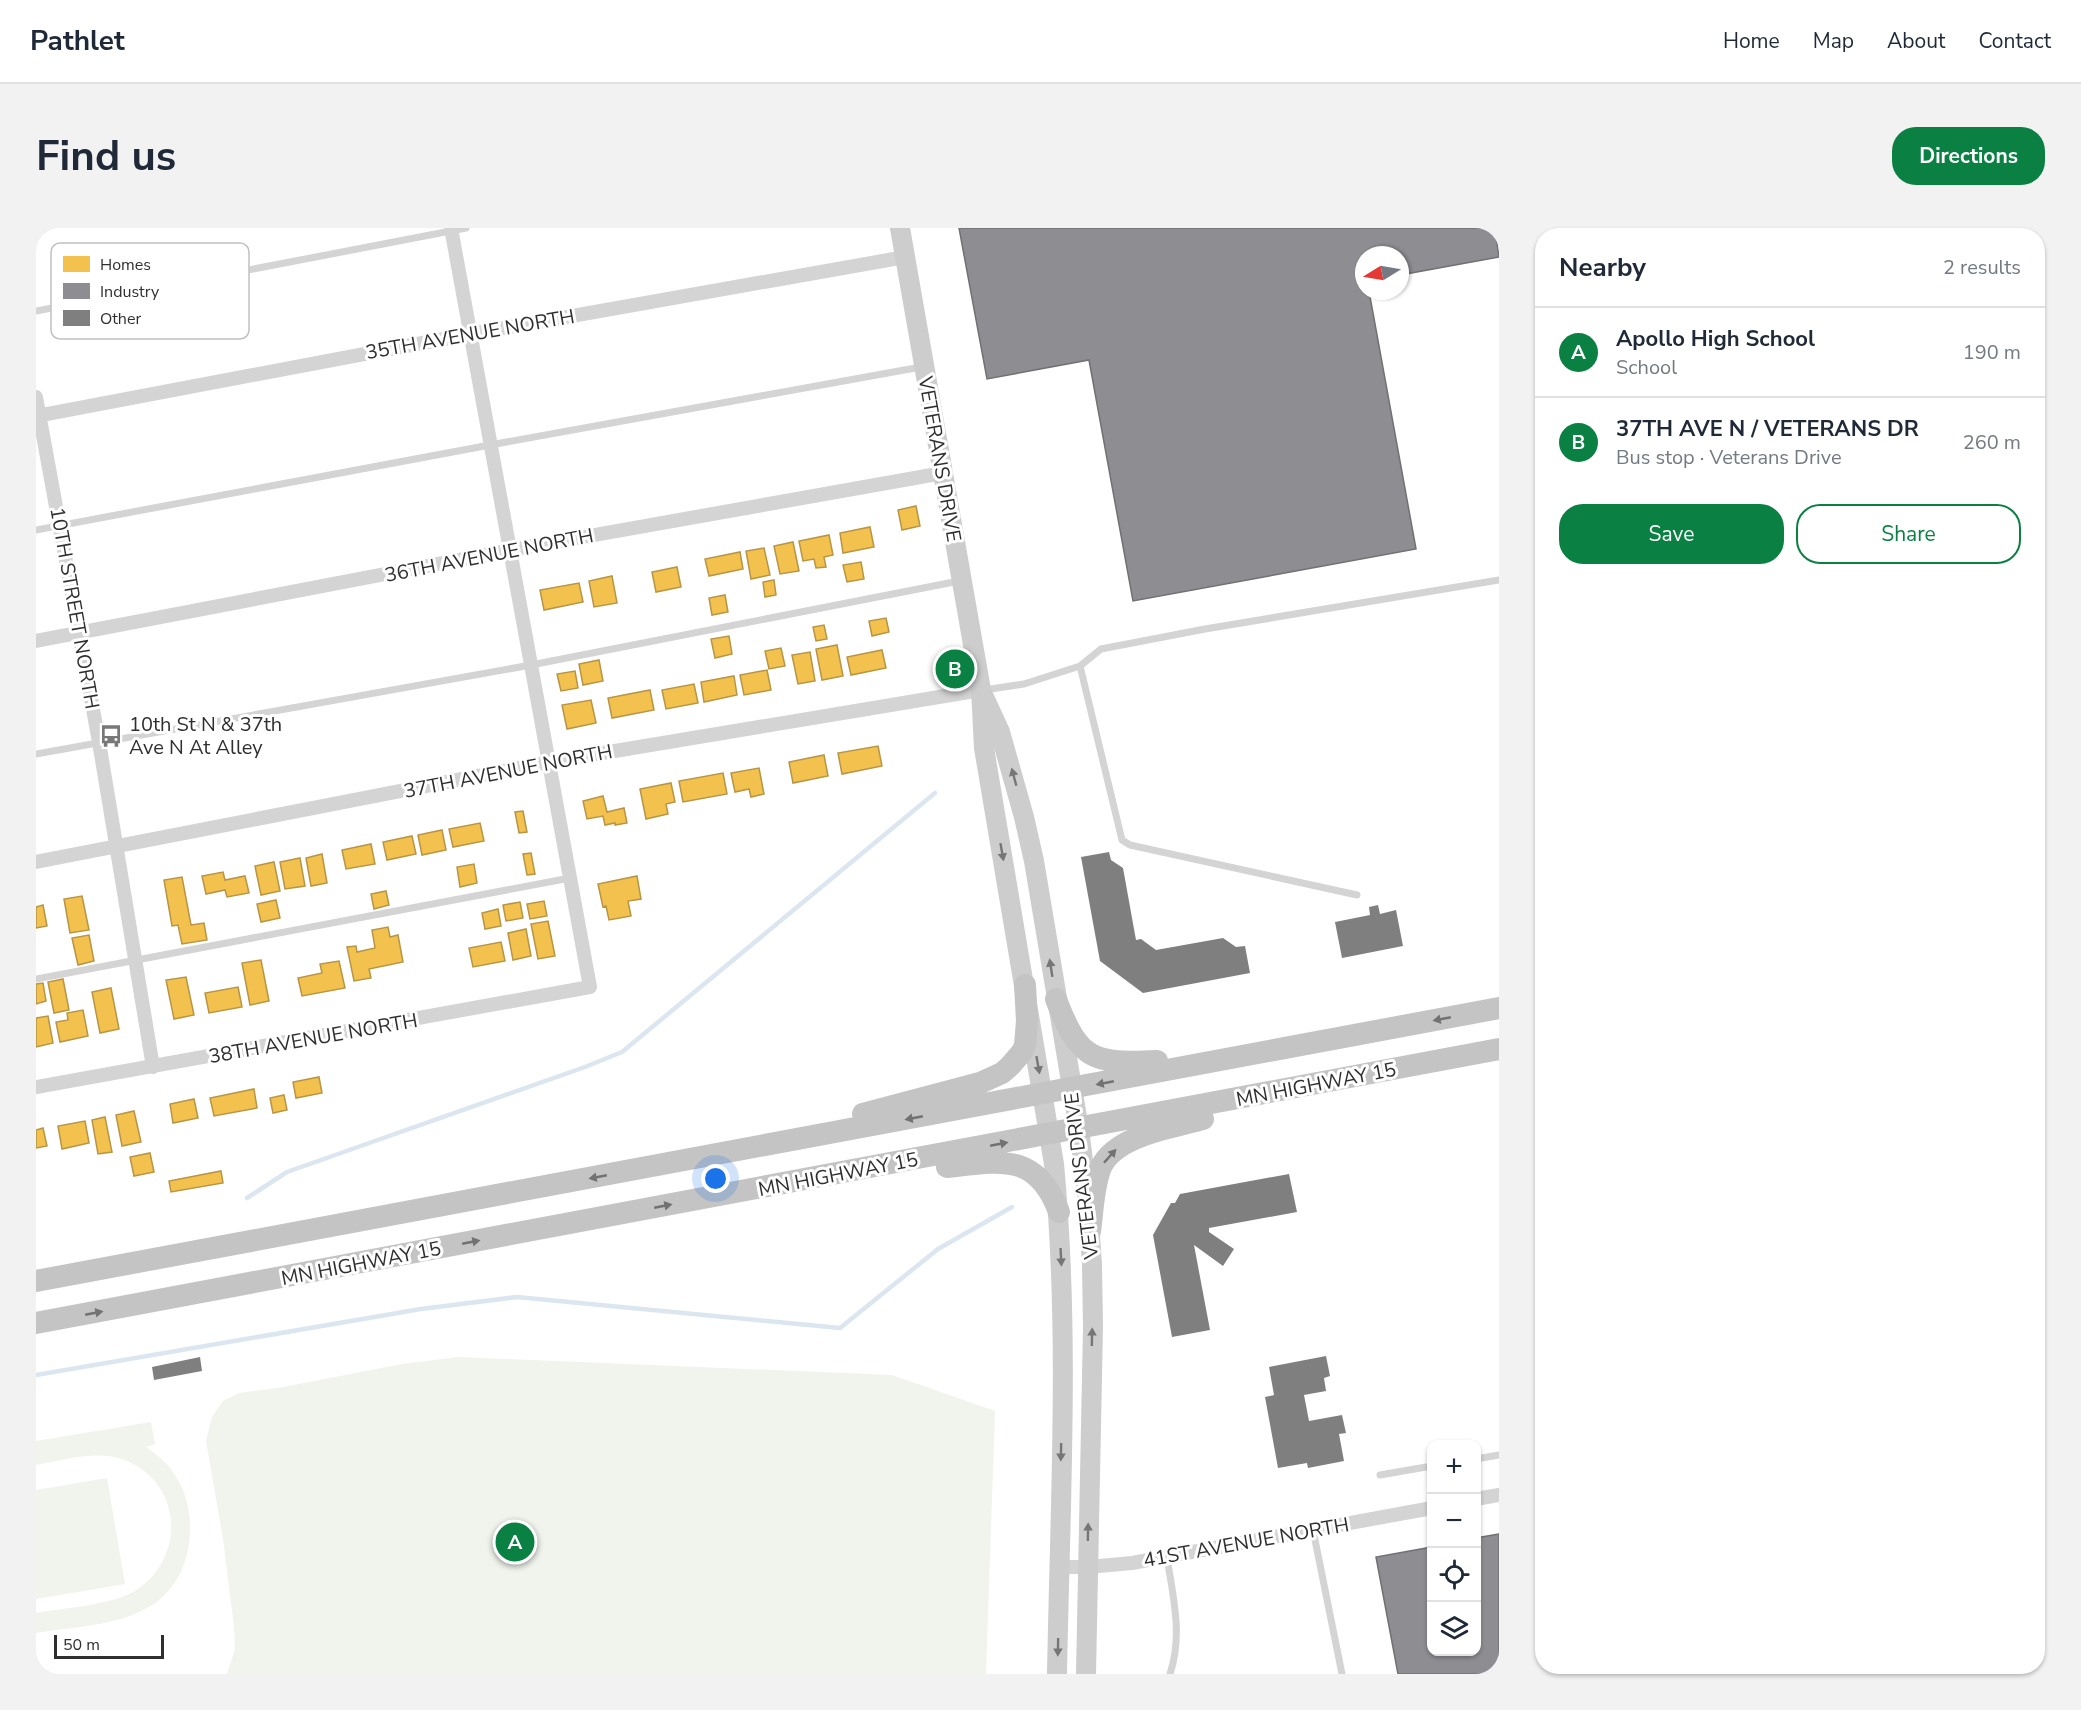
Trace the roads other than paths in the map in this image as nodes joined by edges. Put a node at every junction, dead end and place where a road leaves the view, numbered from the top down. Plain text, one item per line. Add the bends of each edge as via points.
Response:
1 (466, 228) edge
2 (900, 228) edge
3 (451, 229) edge
4 (905, 257) junction
5 (249, 269) edge
6 (51, 308) edge
7 (36, 311) edge
8 (470, 334) junction
9 (925, 366) junction
10 (36, 397) edge
11 (38, 416) edge
12 (490, 444) junction
13 (943, 473) junction
14 (60, 526) junction
15 (36, 530) edge
16 (510, 550) junction
17 (1499, 580) edge
18 (961, 581) junction
19 (79, 633) junction
20 (36, 641) edge
21 (531, 665) junction
22 (1080, 666) junction
23 (981, 690) junction
24 (99, 742) junction
25 (36, 754) edge
26 (549, 762) junction
27 (117, 847) junction
28 (36, 862) edge
29 (570, 878) junction
30 (1357, 895) dead end
31 (136, 960) junction
32 (36, 979) edge
33 (1025, 985) junction
34 (1056, 999) junction
35 (1499, 1008) edge
36 (1499, 1049) edge
37 (1249, 1056) junction
38 (153, 1067) junction
39 (1339, 1080) junction
40 (36, 1087) edge
41 (1071, 1089) junction
42 (1043, 1094) junction
43 (1079, 1129) junction
44 (1050, 1134) junction
45 (733, 1152) junction
46 (781, 1184) junction
47 (1059, 1212) junction
48 (1090, 1231) junction
49 (36, 1281) edge
50 (36, 1323) edge
51 (1499, 1455) edge
52 (1481, 1458) edge
53 (1427, 1467) edge
54 (1380, 1475) dead end
55 (1499, 1495) edge
56 (1481, 1498) edge
57 (1427, 1509) edge
58 (1313, 1530) junction
59 (1167, 1557) junction
60 (1059, 1567) junction
61 (1088, 1567) junction
62 (1058, 1674) edge
63 (1086, 1674) edge
64 (1170, 1674) edge
65 (1342, 1674) edge

1 - 3 lane
2 - 4 main road, VETERANS DRIVE
3 - 5 lane
3 - 8 street
4 - 8 street, 35TH AVENUE NORTH
4 - 9 main road, VETERANS DRIVE
6 - 7 lane
8 - 11 street, 35TH AVENUE NORTH
8 - 12 street
9 - 12 lane
9 - 13 main road, VETERANS DRIVE
10 - 11 street, 10TH STREET NORTH
11 - 14 street, 10TH STREET NORTH
12 - 14 lane
12 - 16 street
13 - 16 street, 36TH AVENUE NORTH
13 - 18 main road, VETERANS DRIVE
14 - 15 lane
14 - 19 street, 10TH STREET NORTH
16 - 19 street, 36TH AVENUE NORTH
16 - 21 street
17 - 22 lane via 1101,649
18 - 21 lane
18 - 23 main road, VETERANS DRIVE
19 - 20 street, 36TH AVENUE NORTH
19 - 24 street, 10TH STREET NORTH
21 - 24 lane
21 - 26 street
22 - 23 lane via 1024,684
22 - 30 lane via 1122,840 1130,845
23 - 26 street, 37TH AVENUE NORTH
23 -> 33 main road, VETERANS DRIVE via 984,748
34 -> 23 main road, VETERANS DRIVE via 1024,817 1000,732
24 - 25 lane
24 - 27 street, 10TH STREET NORTH
26 - 27 street, 37TH AVENUE NORTH
26 - 29 street
27 - 28 street, 37TH AVENUE NORTH
27 - 31 street, 10TH STREET NORTH
29 - 31 lane
29 - 38 street, 38TH AVENUE NORTH via 590,987
31 - 32 lane
31 - 38 street, 10TH STREET NORTH
33 -> 42 main road, VETERANS DRIVE
33 - 45 highway via 1024,1045 1017,1059 1002,1073 980,1083
34 - 37 highway via 1072,1037 1102,1059 1130,1062
34 - 41 main road, VETERANS DRIVE
35 -> 37 highway, MN HIGHWAY 15
36 - 39 highway, MN HIGHWAY 15
37 -> 41 highway, MN HIGHWAY 15
38 - 40 street, 38TH AVENUE NORTH
39 - 43 highway, MN HIGHWAY 15
48 -> 39 highway via 1098,1176 1106,1159 1120,1146 1145,1135
41 - 42 highway, MN HIGHWAY 15
41 - 43 main road, VETERANS DRIVE
42 - 44 main road, VETERANS DRIVE
42 -> 45 highway, MN HIGHWAY 15
43 - 44 highway, MN HIGHWAY 15
43 - 48 main road, VETERANS DRIVE
46 -> 44 highway, MN HIGHWAY 15
44 - 47 main road, VETERANS DRIVE
45 -> 49 highway, MN HIGHWAY 15
46 - 47 highway via 1005,1162 1035,1173 1051,1193
50 -> 46 highway, MN HIGHWAY 15
47 -> 60 main road, VETERANS DRIVE
61 -> 48 main road, VETERANS DRIVE
51 - 52 lane
53 - 54 lane
55 - 56 street
57 - 58 street, 41ST AVENUE NORTH
58 - 59 street, 41ST AVENUE NORTH
58 - 65 lane
59 - 61 street, 41ST AVENUE NORTH
59 - 64 lane via 1178,1639
60 - 61 street, 41ST AVENUE NORTH
60 -> 62 main road, VETERANS DRIVE
61 - 63 main road, VETERANS DRIVE

